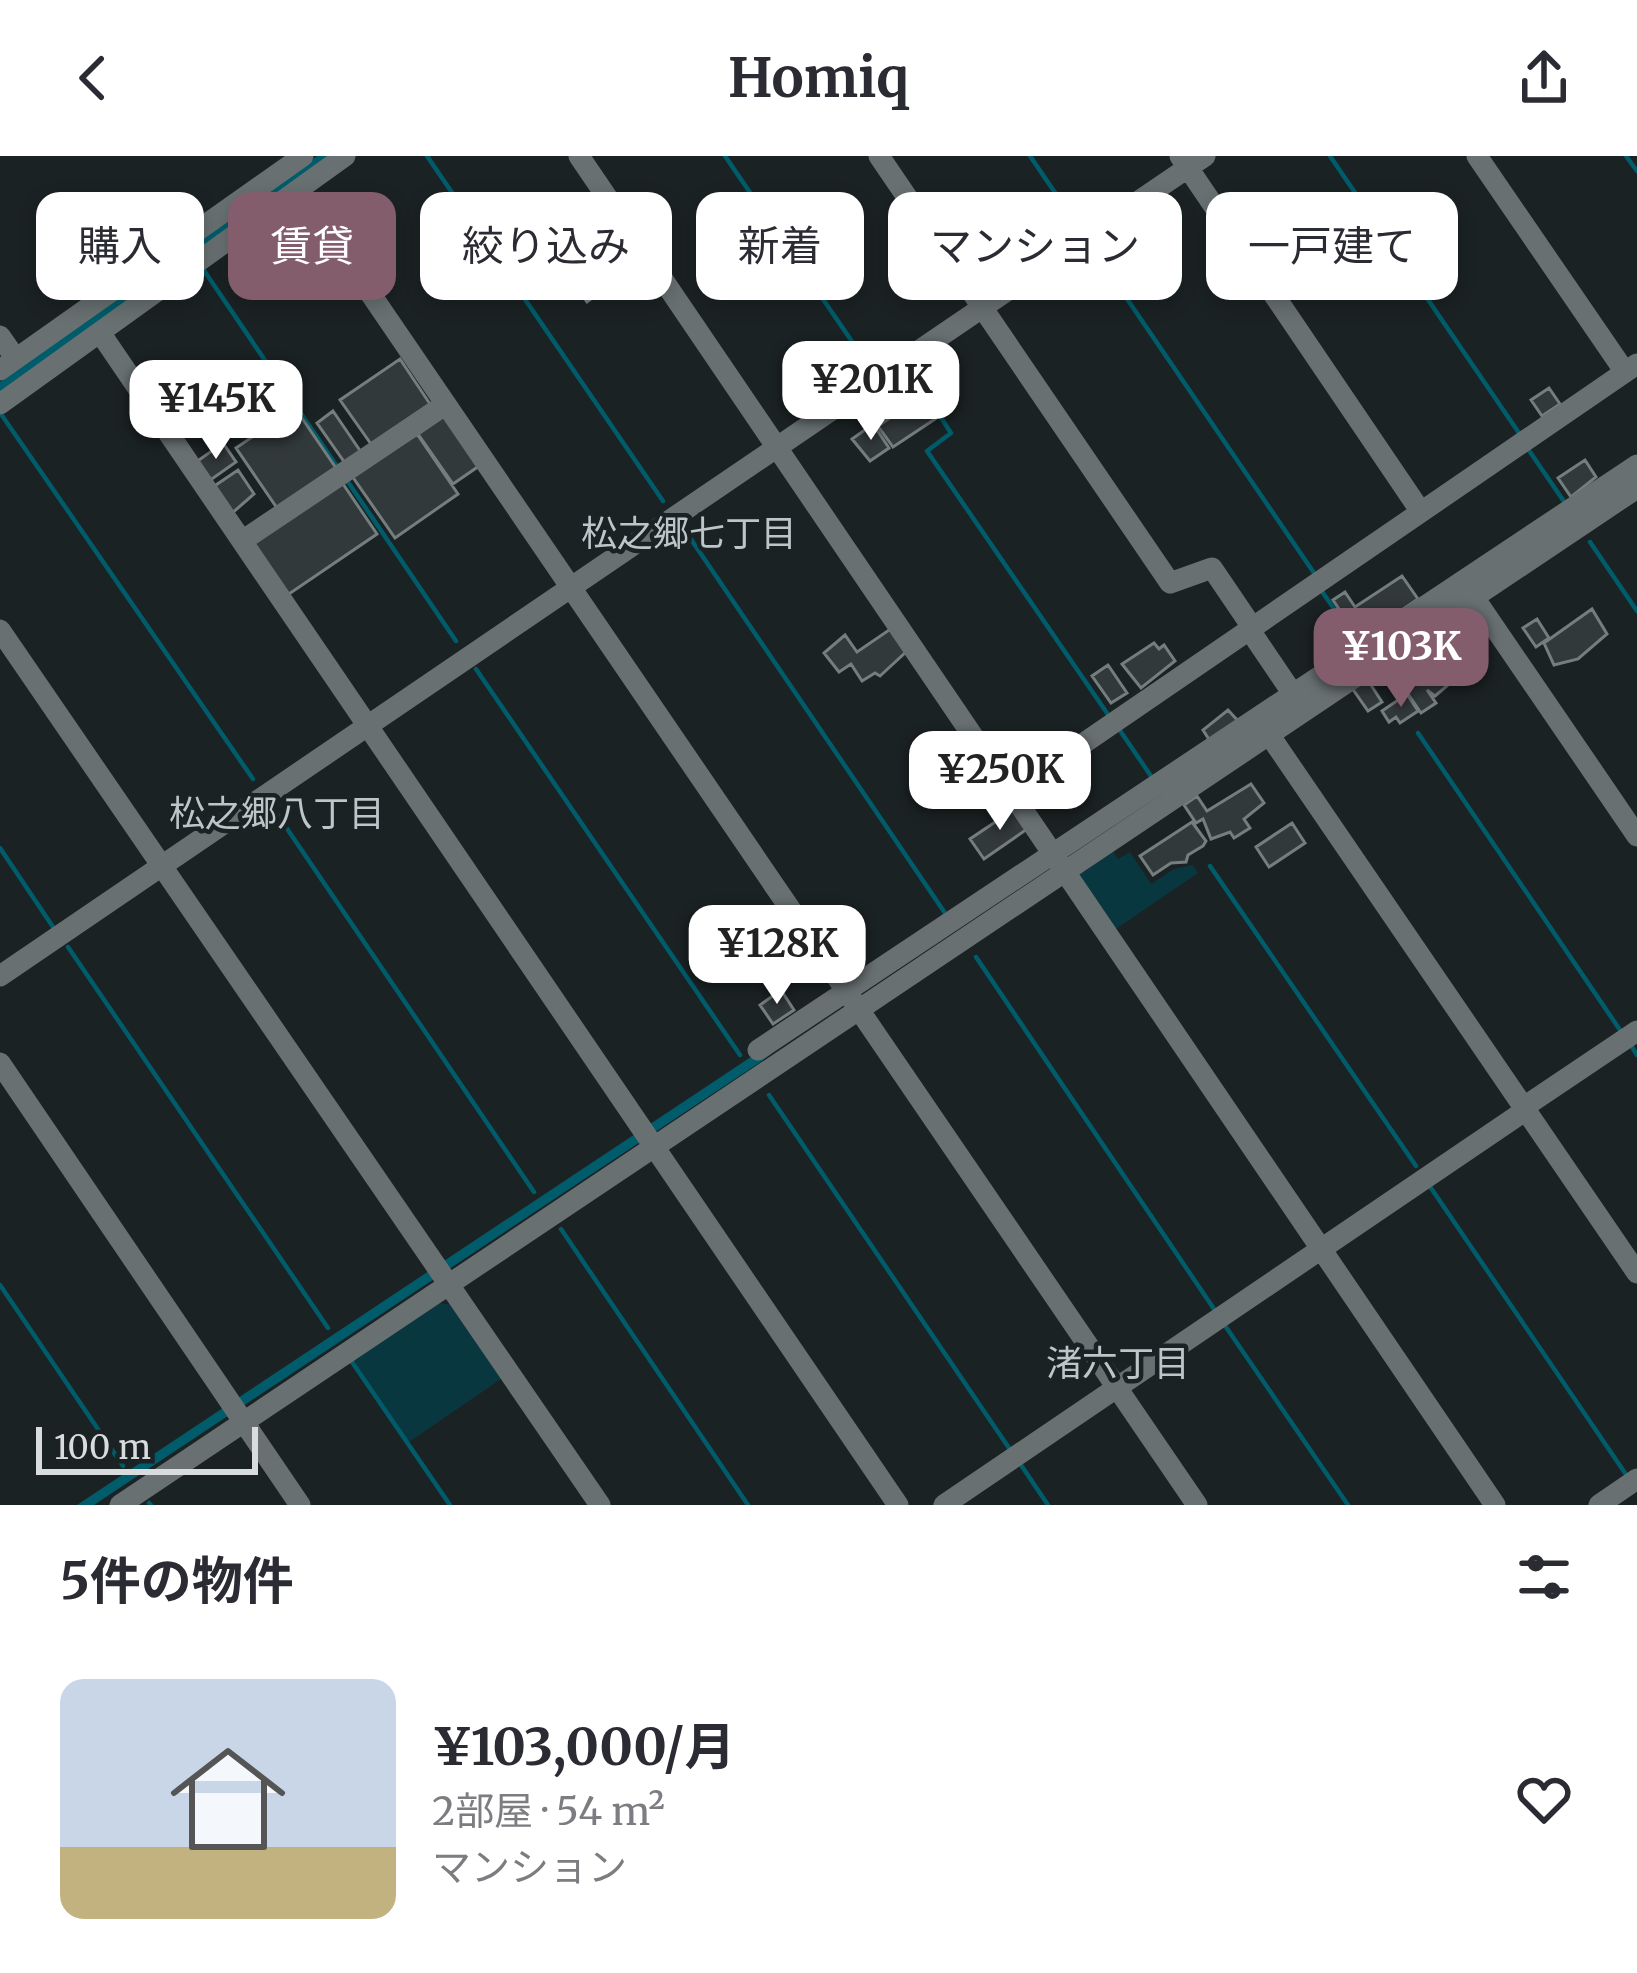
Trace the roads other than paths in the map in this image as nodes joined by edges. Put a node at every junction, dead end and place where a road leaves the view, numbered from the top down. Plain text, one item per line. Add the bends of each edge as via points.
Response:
1 (303, 156) edge
2 (346, 156) edge
3 (579, 156) edge
4 (879, 156) edge
5 (1478, 156) edge
6 (1191, 160) edge
7 (299, 189) junction
8 (983, 307) junction
9 (101, 334) junction
10 (0, 336) edge
11 (8, 364) edge
12 (1631, 368) edge
13 (0, 404) edge
14 (446, 404) junction
15 (778, 446) junction
16 (1637, 465) edge
17 (1637, 488) edge
18 (1421, 512) junction
19 (242, 541) junction
20 (571, 586) junction
21 (1473, 596) junction
22 (1251, 628) junction
23 (0, 630) edge
24 (1298, 702) junction
25 (368, 726) junction
26 (1268, 733) junction
27 (1014, 790) junction
28 (1637, 836) edge
29 (1061, 860) junction
30 (162, 867) junction
31 (0, 976) edge
32 (853, 1001) junction
33 (1637, 1031) edge
34 (758, 1050) dead end
35 (0, 1064) edge
36 (1524, 1108) junction
37 (649, 1140) junction
38 (1318, 1248) junction
39 (1637, 1273) edge
40 (443, 1276) junction
41 (1116, 1387) junction
42 (238, 1412) junction
43 (1637, 1479) edge
44 (120, 1505) edge
45 (300, 1505) edge
46 (600, 1505) edge
47 (898, 1505) edge
48 (944, 1505) edge
49 (1197, 1505) edge
50 (1495, 1505) edge
51 (1598, 1505) edge

1 - 11 street
2 - 7 street
3 - 15 street
4 - 8 street
5 - 12 street
6 - 8 street
6 - 18 street
7 - 9 street
7 - 14 street
8 - 15 street
8 - 22 street via 1170,583 1213,568
9 - 13 street
9 - 19 street
10 - 11 street
12 - 18 street
14 - 19 street
14 - 20 street
15 - 20 street
15 - 27 street
16 - 24 street
17 - 21 street
18 - 22 street
19 - 25 street
20 - 25 street
20 - 32 street
21 - 24 street
21 - 28 street
22 - 24 street
22 - 27 street
23 - 30 street
24 - 26 street
24 - 29 street
25 - 30 street
25 - 37 street
26 - 29 street
26 - 36 street
27 - 29 street
29 - 32 street
29 - 38 street
30 - 31 street
30 - 40 street
32 - 34 street
32 - 37 street
32 - 41 street
33 - 36 street
35 - 42 street
36 - 38 street
36 - 39 street
37 - 40 street
37 - 47 street
38 - 41 street
38 - 50 street
40 - 42 street
40 - 46 street
41 - 48 street
41 - 49 street
42 - 44 street
42 - 45 street
43 - 51 street

